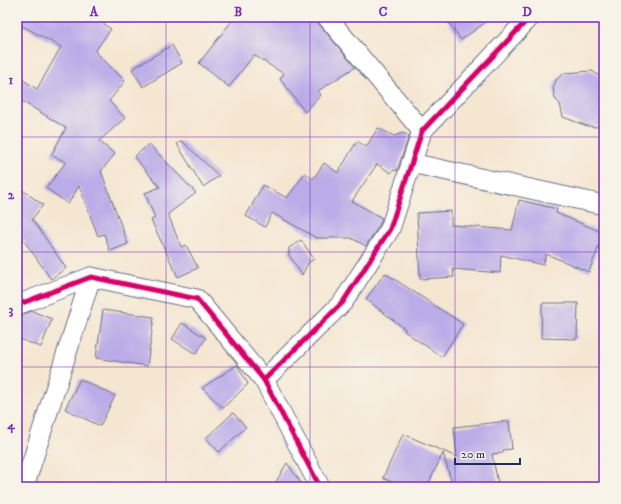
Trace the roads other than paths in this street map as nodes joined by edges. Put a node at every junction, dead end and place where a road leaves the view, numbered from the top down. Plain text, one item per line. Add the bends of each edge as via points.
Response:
1 (327, 17) edge
2 (530, 17) edge
3 (422, 131) junction
4 (411, 163) junction
5 (604, 204) edge
6 (91, 277) junction
7 (17, 305) edge
8 (264, 380) junction
9 (24, 487) edge
10 (320, 487) edge

1 - 3 street
2 - 3 street
3 - 4 street
4 - 5 street
4 - 8 street via 390,229 343,302
6 - 7 street
6 - 8 street via 197,299
6 - 9 street
8 - 10 street

